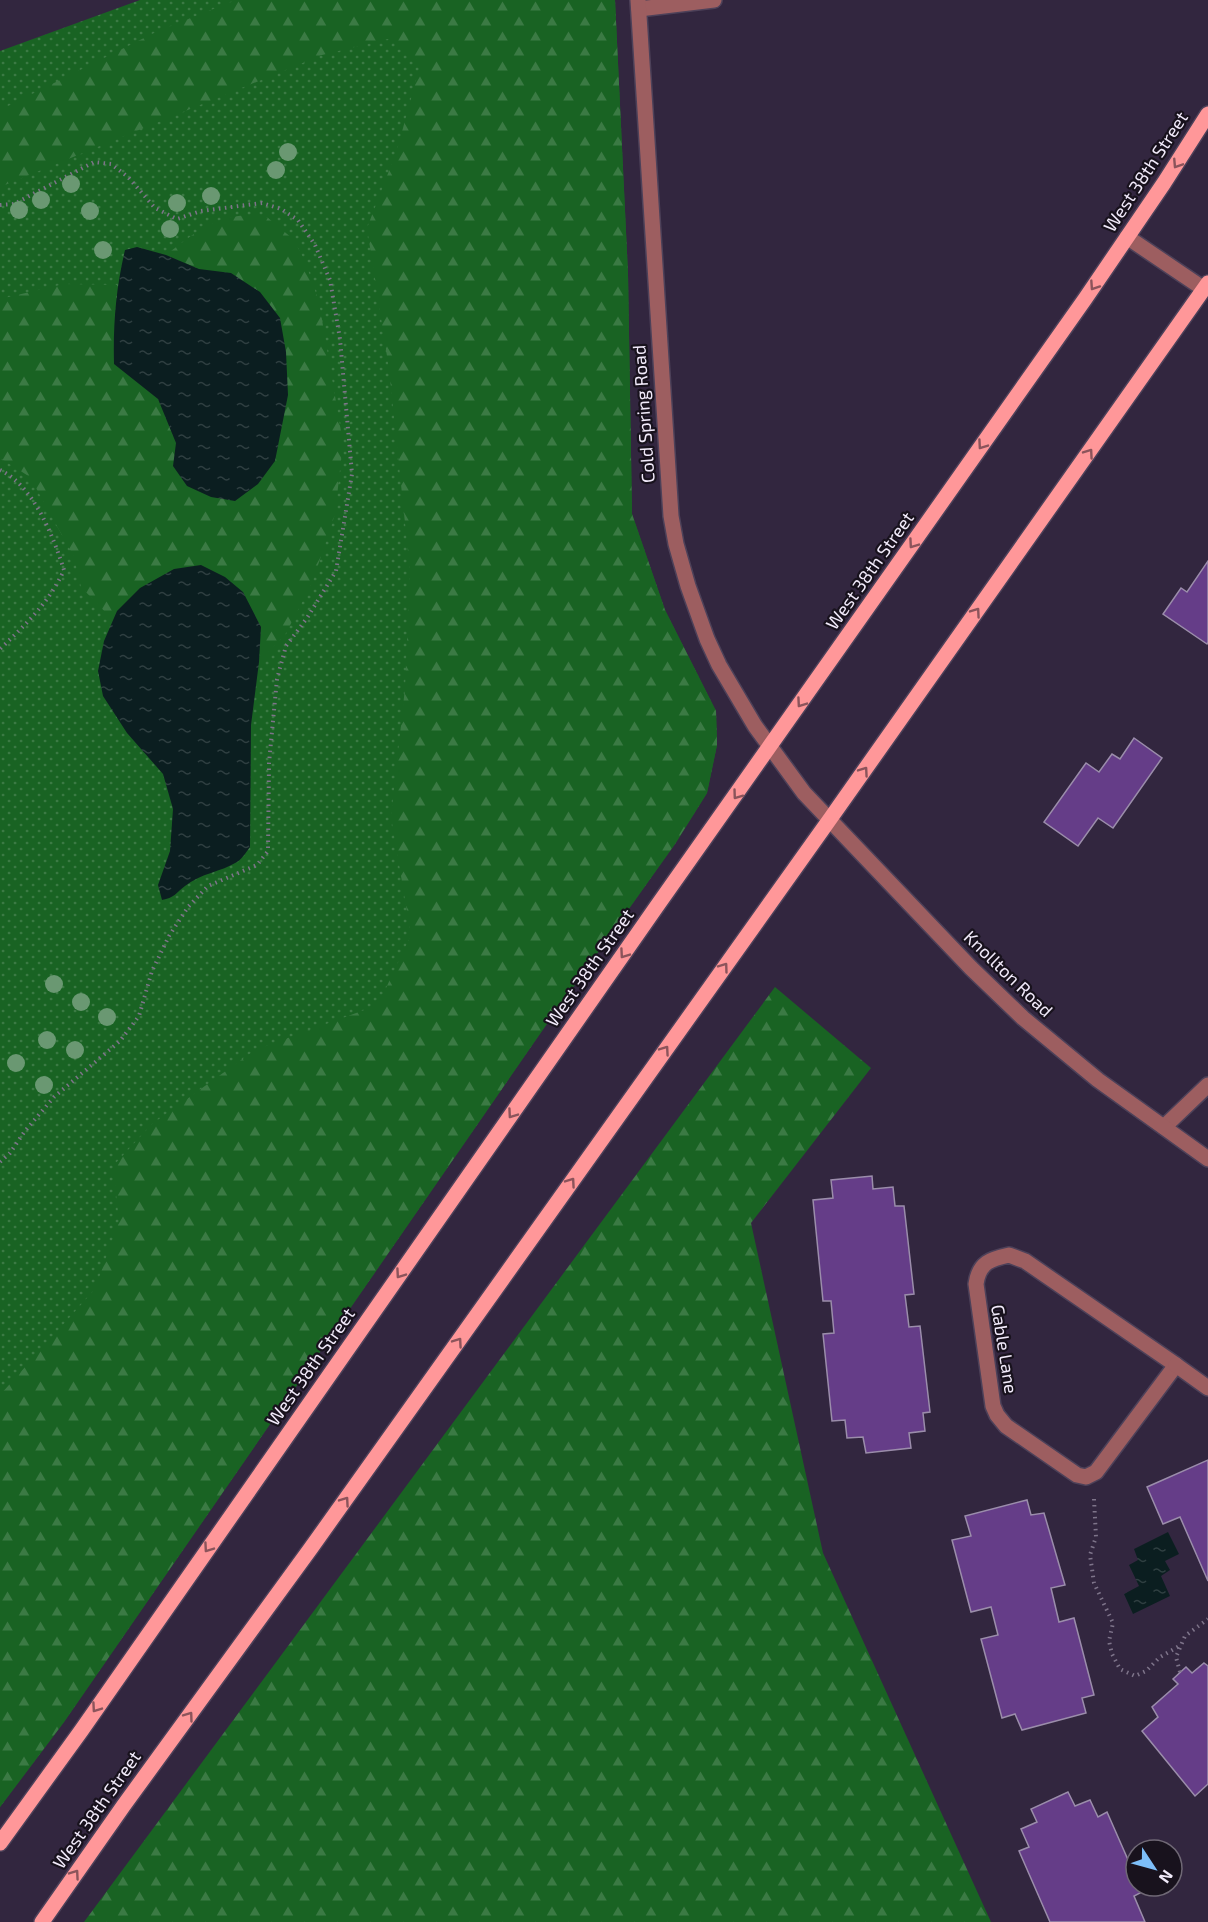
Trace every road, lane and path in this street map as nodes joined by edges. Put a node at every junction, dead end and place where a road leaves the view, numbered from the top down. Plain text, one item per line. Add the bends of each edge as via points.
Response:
1 (714, 0) edge
2 (638, 5) edge
3 (1208, 114) edge
4 (0, 205) edge
5 (1127, 237) junction
6 (1206, 286) edge
7 (0, 470) edge
8 (0, 649) edge
9 (771, 747) junction
10 (804, 793) joint
11 (830, 819) junction
12 (1208, 1085) edge
13 (1164, 1127) junction
14 (1208, 1159) edge
15 (0, 1162) edge
16 (1176, 1365) junction
17 (1208, 1388) edge
18 (1091, 1475) junction
19 (1208, 1619) edge
20 (1180, 1645) junction
21 (1180, 1672) dead end
22 (0, 1843) edge
23 (42, 1922) edge

1 - 2 street
2 - 9 street, Cold Spring Road via 671,516 676,544 707,639 733,689
3 -> 5 main road, West 38th Street
4 - 15 path via 14,204 94,162 111,164 155,208 177,219 201,211 262,203 298,220 315,245 330,280 340,339 351,474 336,571 286,646 277,679 269,763 268,851 257,864 208,886 188,907 152,971 139,1016 120,1041 54,1097
5 - 6 street
5 -> 9 main road, West 38th Street
11 -> 6 main road, West 38th Street
7 - 8 path via 9,474 30,497 53,536 64,570 55,590 33,618
9 - 10 street, Cold Spring Road
9 -> 22 main road, West 38th Street
10 - 11 street, Knollton Road
11 - 13 street, Knollton Road via 1023,1018 1090,1074
23 -> 11 main road, West 38th Street
12 - 13 street
13 - 14 street, Knollton Road
16 - 17 street, Gable Lane
16 - 18 street
16 - 18 street, Gable Lane via 1019,1257 997,1256 987,1261 977,1275 976,1292 997,1415 1006,1426 1077,1475
18 - 20 path via 1096,1537 1090,1555 1094,1583 1113,1623 1112,1654 1120,1669 1135,1676
19 - 20 path via 1185,1636
20 - 21 path via 1176,1658

